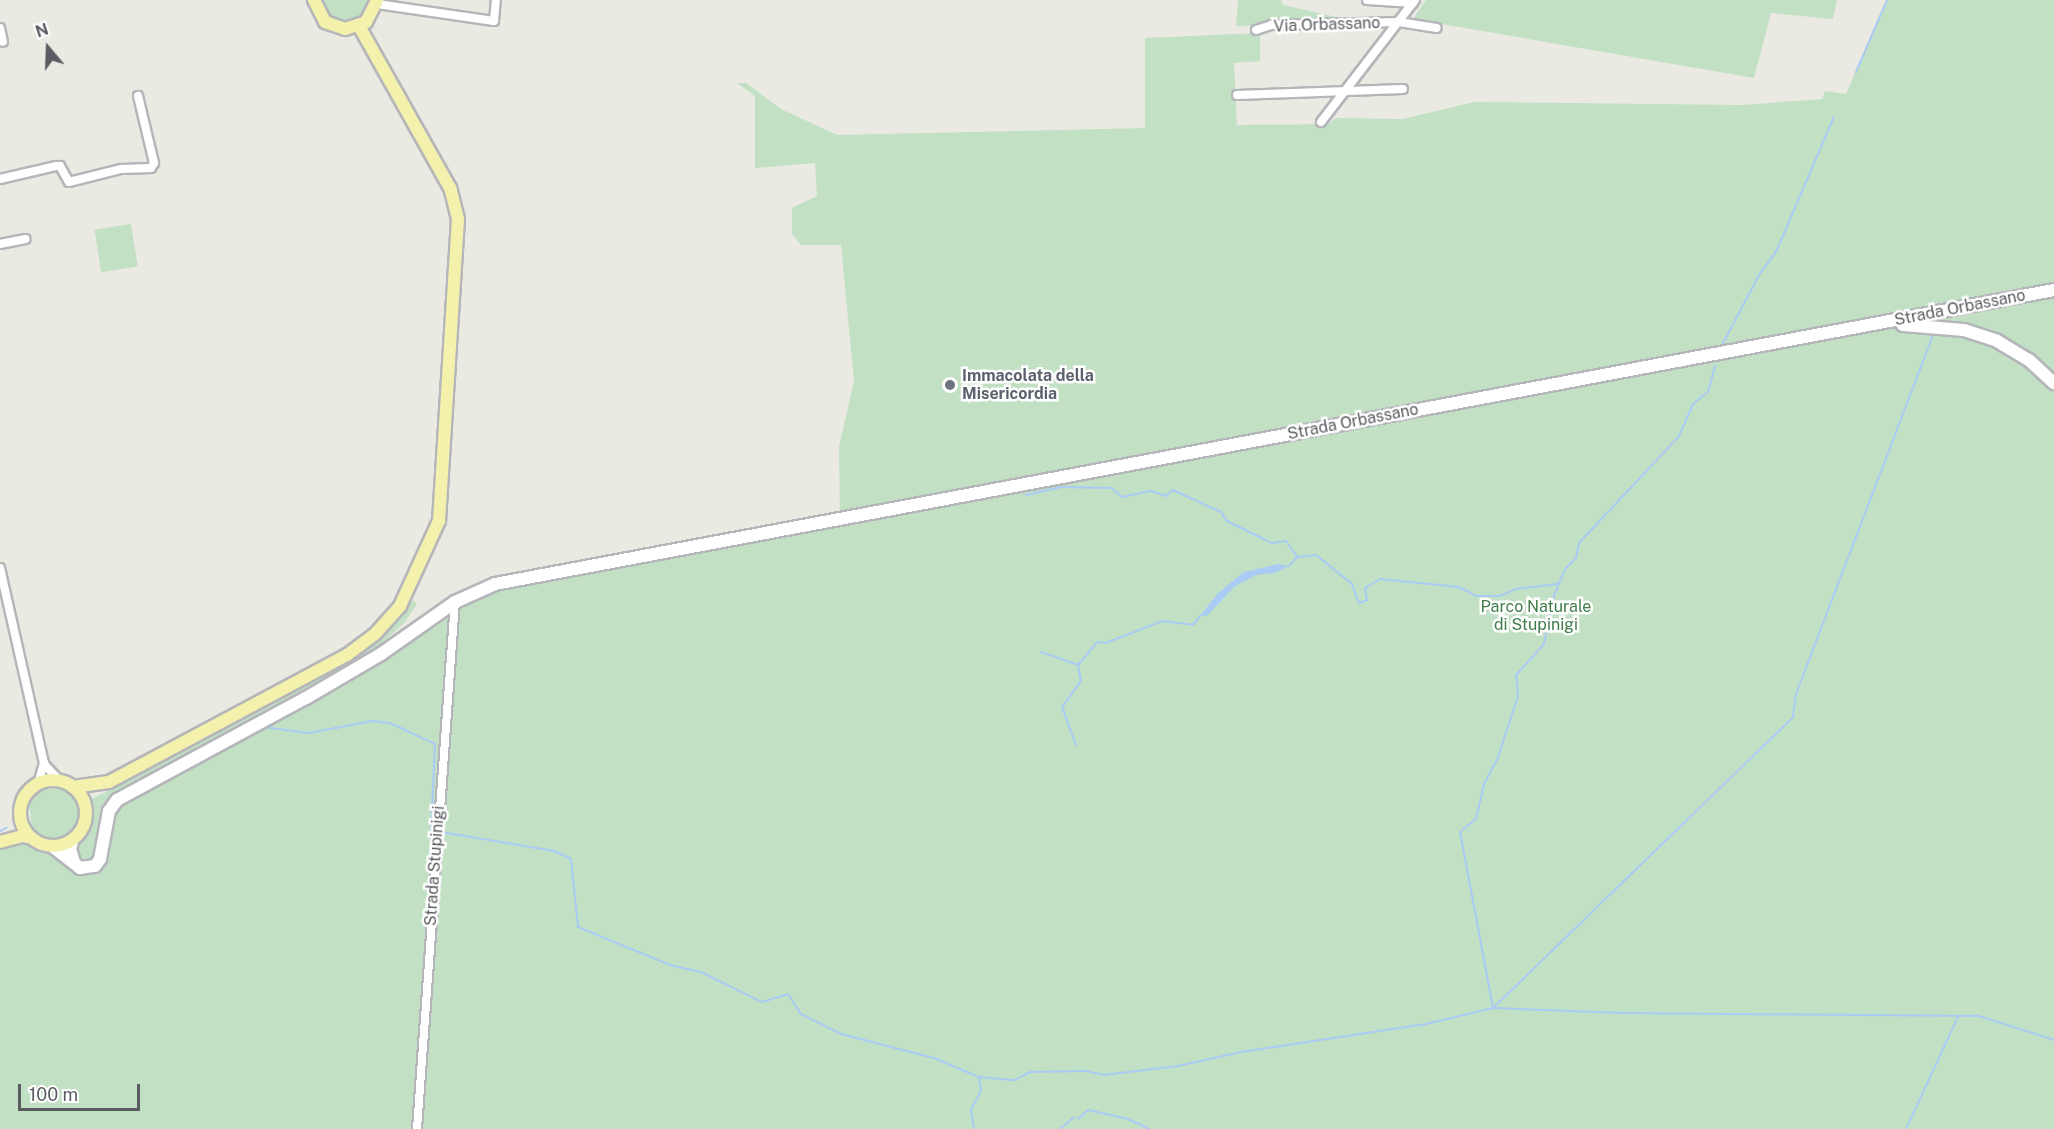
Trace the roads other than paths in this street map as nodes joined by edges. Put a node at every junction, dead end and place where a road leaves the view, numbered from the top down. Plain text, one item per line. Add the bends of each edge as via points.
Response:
1 (314, 0) edge
2 (496, 0) edge
3 (1367, 0) edge
4 (377, 2) edge
5 (1414, 2) edge
6 (1399, 22) junction
7 (359, 26) junction
8 (0, 28) edge
9 (1437, 28) dead end
10 (1256, 30) dead end
11 (3, 42) dead end
12 (1403, 89) dead end
13 (1347, 91) junction
14 (1237, 95) dead end
15 (138, 96) dead end
16 (1321, 122) dead end
17 (0, 179) edge
18 (26, 239) dead end
19 (0, 244) edge
20 (2054, 290) edge
21 (1971, 306) junction
22 (1928, 314) junction
23 (1920, 324) junction
24 (1866, 326) junction
25 (1998, 341) junction
26 (2054, 383) edge
27 (0, 568) edge
28 (455, 602) junction
29 (44, 764) junction
30 (59, 780) junction
31 (109, 782) junction
32 (38, 784) junction
33 (73, 787) junction
34 (86, 809) junction
35 (21, 820) junction
36 (32, 838) junction
37 (73, 839) junction
38 (1, 841) edge
39 (52, 846) junction
40 (74, 862) junction
41 (417, 1129) edge

1 - 7 main road via 320,17 331,26
2 - 4 street via 494,21
3 - 5 street
4 - 7 main road via 371,17
5 - 6 street, Via Orbassano
6 - 9 street
6 - 10 street, Via Orbassano via 1271,25
6 - 13 street, Via Orbassano
7 - 31 main road via 450,188 458,219 439,521 400,606 375,634 347,655
8 - 11 street
12 - 13 street
13 - 14 street
13 - 16 street, Via Orbassano
15 - 17 street via 154,163 151,168 121,169 69,182 56,165
18 - 19 street
20 - 21 main road, Strada Orbassano
21 - 22 main road, Strada Orbassano
21 - 25 main road via 1964,314 1965,321
22 - 23 main road
22 - 24 main road, Strada Orbassano
23 - 24 main road, Strada Orbassano
23 - 25 main road, Strada Orbassano via 1964,330
24 - 28 main road, Strada Orbassano via 525,578 473,591
25 - 26 main road, Strada Orbassano via 2029,360
27 - 29 street
28 - 40 main road via 381,654 306,698 117,800 109,811 100,860 88,869
28 - 41 street, Strada Stupinigi
29 - 30 street
29 - 32 street
30 - 32 main road
30 - 33 main road
31 - 33 main road
31 - 34 main road
32 - 35 main road via 23,799
33 - 34 main road
34 - 37 main road via 81,831
35 - 36 main road
35 - 38 main road
36 - 38 main road
36 - 39 main road
37 - 39 main road
37 - 40 main road via 70,849
39 - 40 main road

